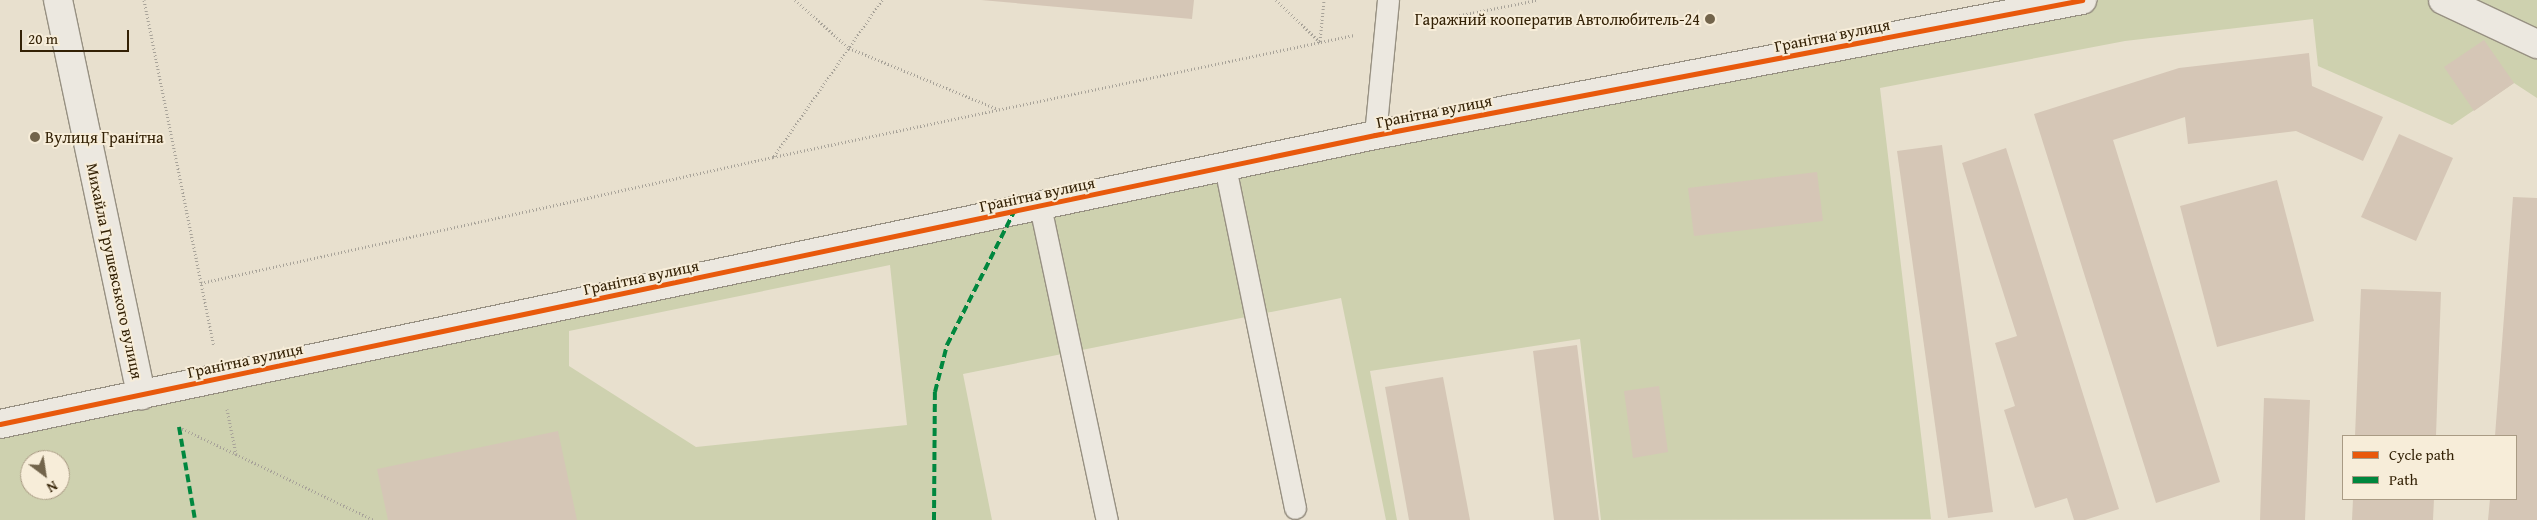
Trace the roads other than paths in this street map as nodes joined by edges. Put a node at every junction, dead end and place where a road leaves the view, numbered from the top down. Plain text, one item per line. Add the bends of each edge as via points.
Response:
1 (58, 0) edge
2 (1388, 0) edge
3 (2082, 0) edge
4 (2443, 0) edge
5 (2537, 44) edge
6 (1375, 135) junction
7 (1225, 167) junction
8 (1040, 206) junction
9 (142, 395) junction
10 (0, 424) edge
11 (1295, 508) dead end
12 (1106, 520) edge

1 - 9 street, Михайла Грушевського вулиця
2 - 6 lane
3 - 6 street, Гранітна вулиця
4 - 5 street
6 - 7 street, Гранітна вулиця
7 - 8 street, Гранітна вулиця
7 - 11 lane
8 - 9 street, Гранітна вулиця
8 - 12 lane
9 - 10 street, Гранітна вулиця

